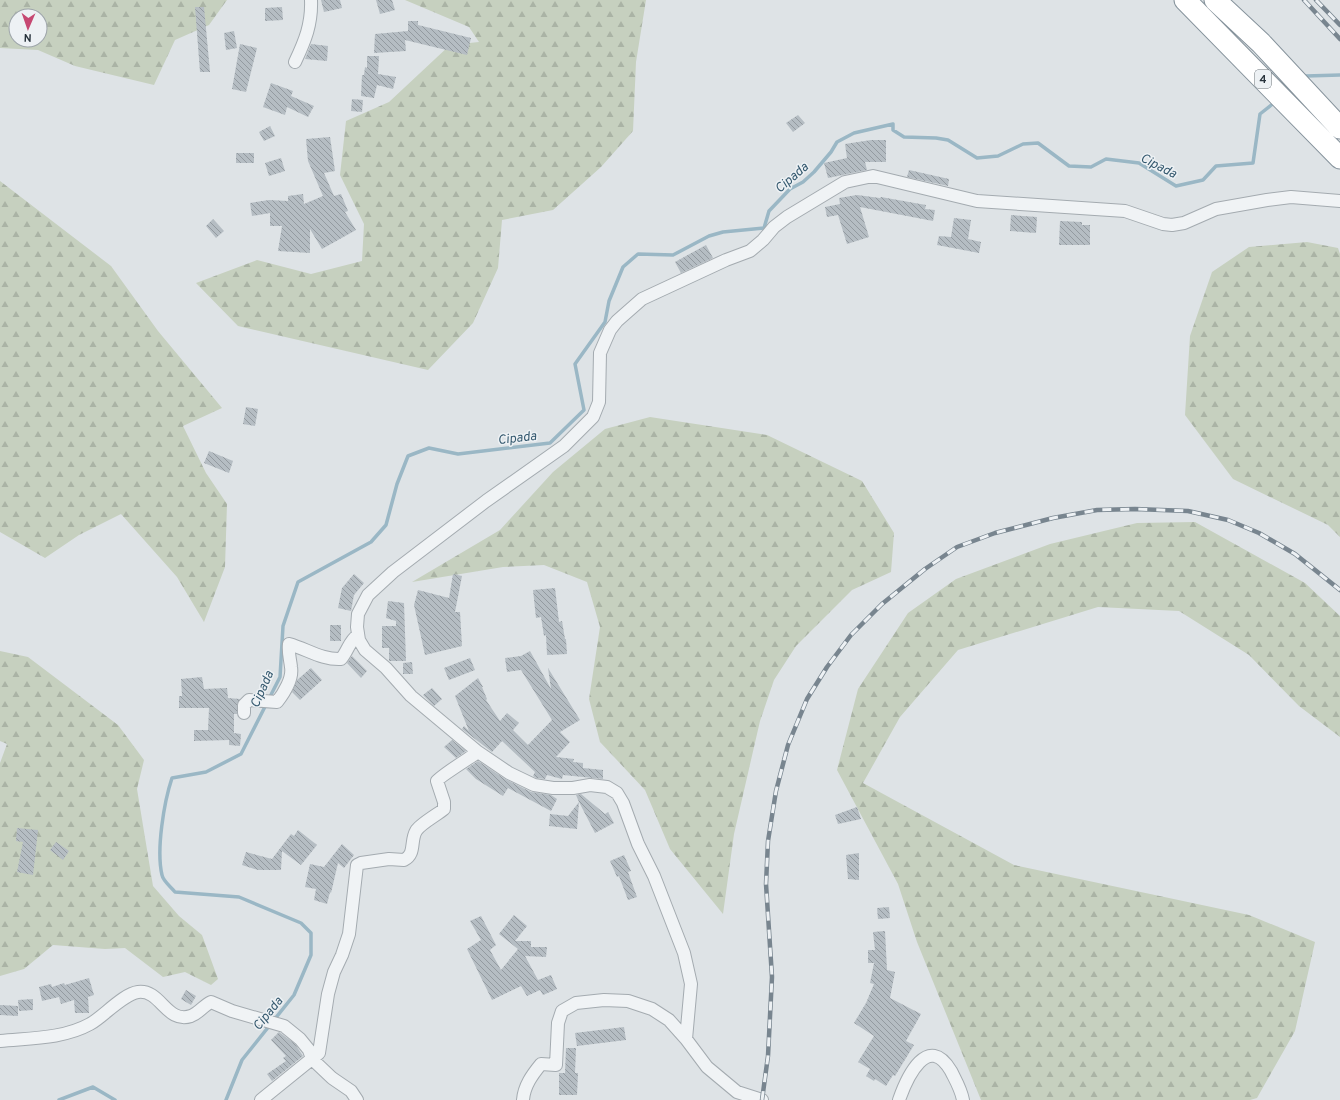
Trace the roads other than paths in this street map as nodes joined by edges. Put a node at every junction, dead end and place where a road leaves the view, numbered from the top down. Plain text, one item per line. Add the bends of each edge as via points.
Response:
1 (311, 0) edge
2 (1185, 0) edge
3 (1215, 0) edge
4 (295, 62) dead end
5 (1340, 128) edge
6 (1340, 158) edge
7 (1340, 201) edge
8 (358, 635) junction
9 (244, 713) dead end
10 (478, 752) junction
11 (686, 1039) junction
12 (0, 1041) edge
13 (312, 1059) junction
14 (261, 1100) edge
15 (357, 1100) edge
16 (523, 1100) edge
17 (762, 1100) edge
18 (899, 1100) edge
19 (963, 1100) edge

1 - 4 street via 312,14 308,34
2 - 6 highway, 4
3 - 5 highway, 4 via 1261,43
7 - 8 street via 1292,197 1267,200 1216,210 1172,225 1125,211 977,201 873,176 845,182 787,217 750,251 642,299 617,321 600,353 599,402 593,417 564,446 486,501 368,595 358,614
8 - 9 street via 351,640 341,659 316,655 289,644 291,675 281,696 276,702 249,700 244,706
8 - 10 street via 365,650 386,668 411,696
10 - 11 street via 509,773 534,785 552,788 590,785 607,787 617,793 684,953 691,984
10 - 13 street via 439,777 437,781 444,808 415,832 408,858 358,865 349,934 328,994 319,1053
11 - 16 street via 669,1020 652,1009 628,1000 576,1003 562,1011 559,1017 556,1065 541,1064 530,1078
11 - 17 street via 707,1067 737,1092
12 - 13 street via 69,1033 90,1024 138,992 150,994 173,1015 181,1017 191,1016 211,1002 284,1026 300,1039 309,1050
13 - 14 street
13 - 15 street via 332,1078 351,1091
18 - 19 street via 915,1067 925,1057 934,1055 946,1063 961,1088

